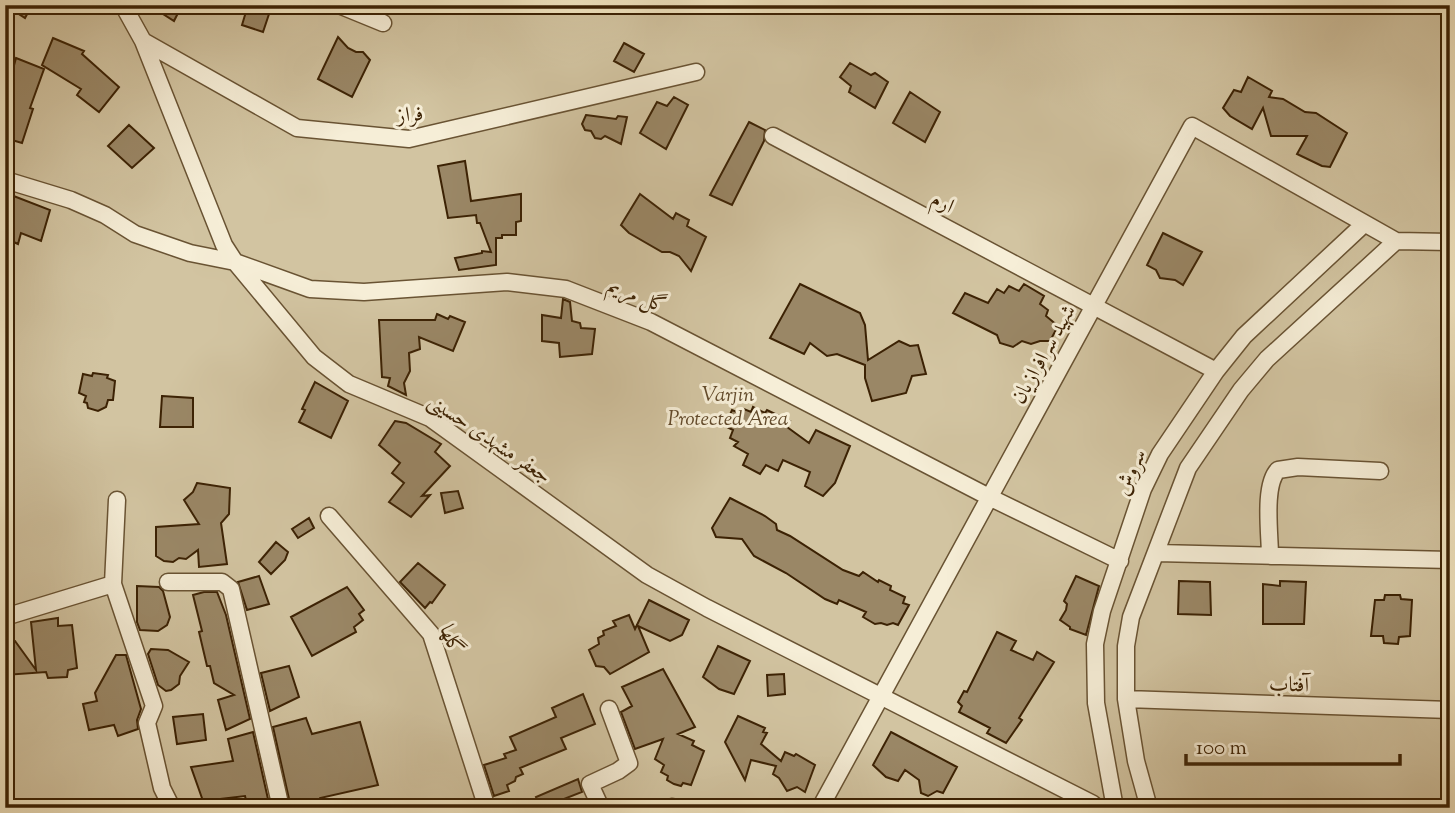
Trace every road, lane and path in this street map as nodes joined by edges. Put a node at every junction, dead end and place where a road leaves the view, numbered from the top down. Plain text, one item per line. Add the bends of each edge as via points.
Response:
1 (123, 5) edge
2 (339, 5) edge
3 (383, 23) dead end
4 (143, 41) junction
5 (696, 72) dead end
6 (773, 136) dead end
7 (12, 182) dead end
8 (1364, 224) junction
9 (1395, 241) junction
10 (1450, 242) edge
11 (235, 262) junction
12 (1094, 305) junction
13 (1216, 371) junction
14 (1380, 471) dead end
15 (989, 497) junction
16 (117, 500) dead end
17 (329, 516) dead end
18 (1157, 553) junction
19 (1270, 556) junction
20 (1450, 559) edge
21 (1120, 561) junction
22 (168, 582) dead end
23 (113, 584) junction
24 (5, 617) edge
25 (881, 695) junction
26 (1126, 699) junction
27 (608, 709) dead end
28 (1450, 710) edge
29 (1093, 804) dead end
30 (172, 808) edge
31 (281, 808) edge
32 (487, 808) edge
33 (601, 808) edge
34 (820, 808) edge
35 (1115, 808) edge
36 (1149, 808) edge

1 - 4 street, جعفر مشهدی حسینی
2 - 3 street
4 - 5 street, فراز via 297,128 410,139
4 - 11 street, جعفر مشهدی حسینی via 224,245
6 - 12 street, ارم
7 - 11 street, گل مریم via 71,200 135,234
8 - 9 street, شهید سرافرازیان
8 - 12 street, شهید سرافرازیان via 1192,126
8 - 13 street, سروش via 1244,336
9 - 10 street
9 - 18 street via 1267,359 1241,390 1188,468
11 - 15 street, گل مریم via 310,289 364,292 507,282 566,289 651,322
11 - 25 street, جعفر مشهدی حسینی via 314,357 349,384 430,418 647,575
12 - 13 street, ارم
12 - 15 street, شهید سرافرازیان
13 - 21 street, سروش via 1160,454 1143,489
14 - 19 street via 1278,470 1270,491
15 - 21 street, گل مریم
15 - 25 street, شهید سرافرازیان
16 - 23 street
17 - 32 street, گلها via 431,634
18 - 19 street
18 - 26 street via 1131,617
19 - 20 street
21 - 35 street, سروش via 1095,644 1096,703
22 - 31 street via 222,582 230,589
23 - 24 street
23 - 30 street via 154,706 147,723 162,788
25 - 29 street, جعفر مشهدی حسینی
25 - 34 street, شهید سرافرازیان
26 - 28 street, آفتاب
26 - 36 street
27 - 33 street via 629,763 590,783

